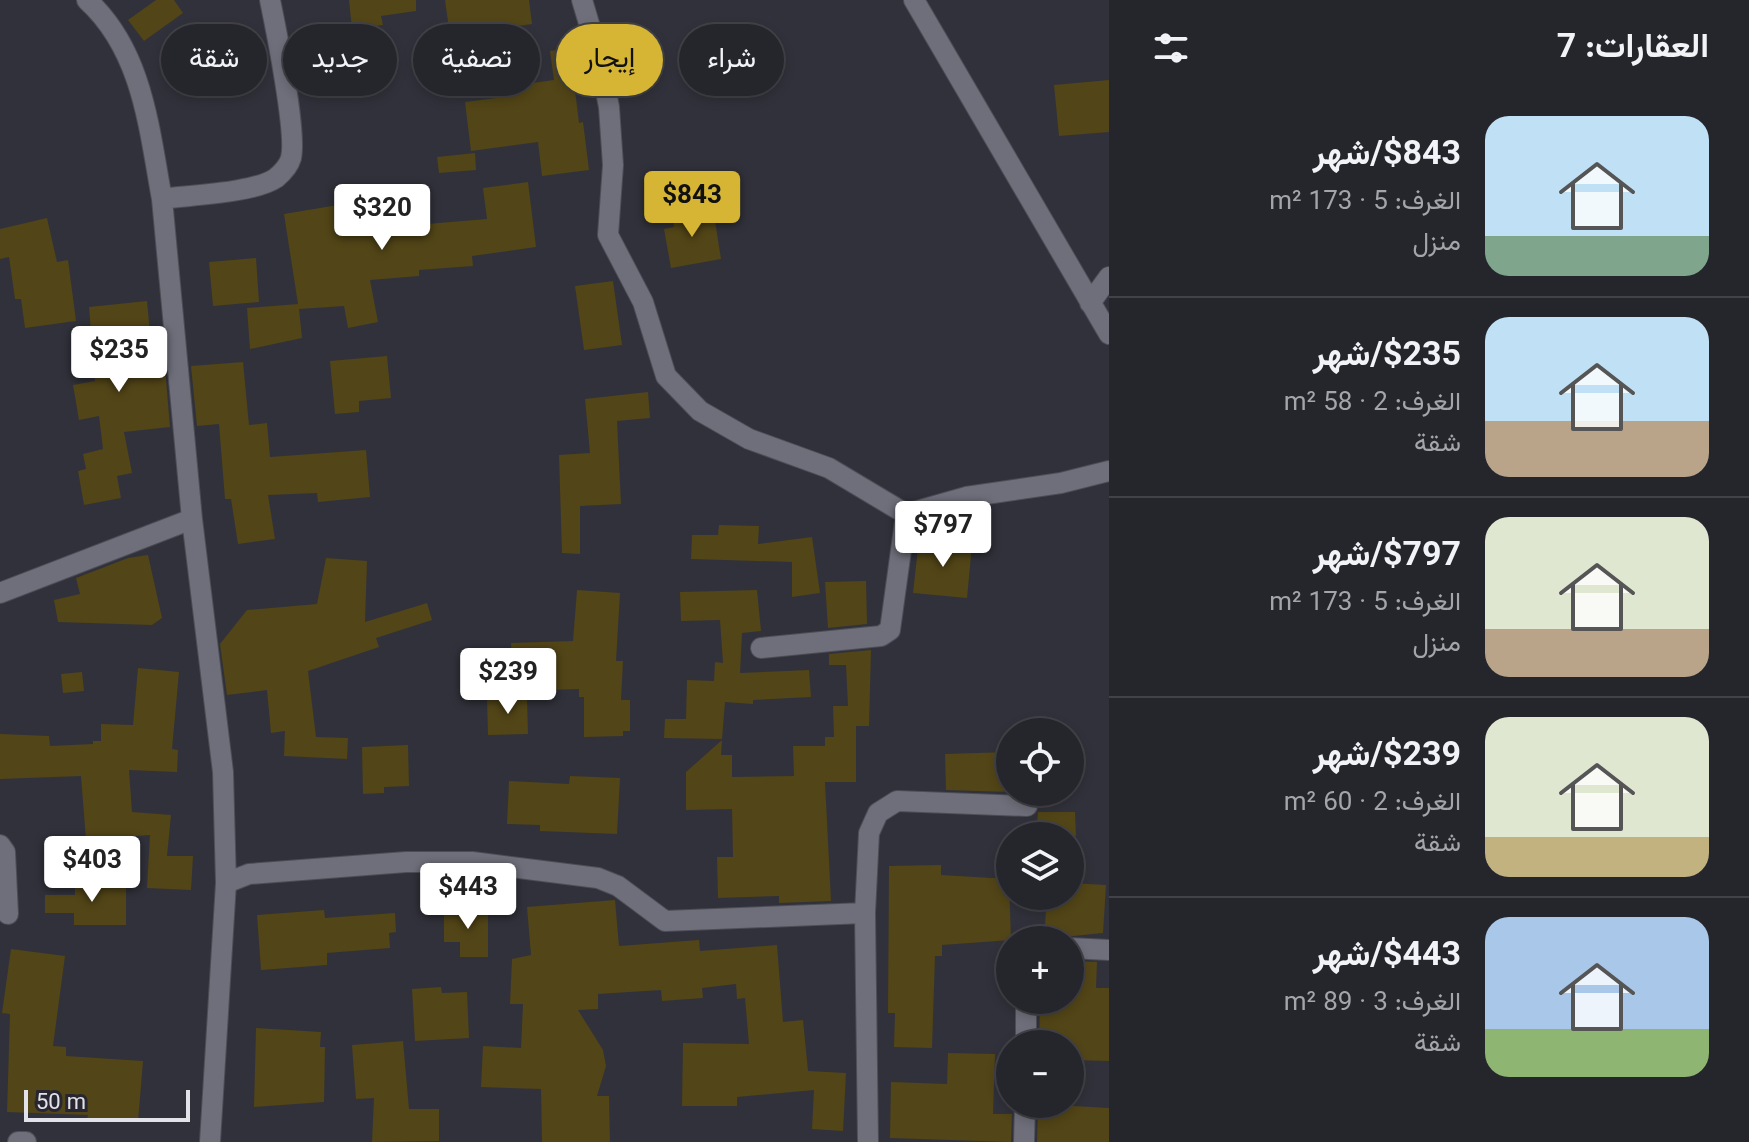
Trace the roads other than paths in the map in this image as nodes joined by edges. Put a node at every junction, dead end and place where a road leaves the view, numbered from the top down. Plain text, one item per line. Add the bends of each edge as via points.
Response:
1 (87, 0) edge
2 (270, 0) edge
3 (582, 0) edge
4 (914, 0) edge
5 (162, 199) junction
6 (1109, 277) edge
7 (1090, 303) junction
8 (1109, 334) edge
9 (1109, 471) edge
10 (906, 514) junction
11 (192, 519) junction
12 (0, 593) edge
13 (761, 648) dead end
14 (996, 805) edge
15 (0, 845) edge
16 (226, 883) junction
17 (865, 913) junction
18 (8, 914) dead end
19 (1084, 949) edge
20 (1109, 950) edge
21 (1025, 1118) edge
22 (18, 1142) edge
23 (26, 1142) edge
24 (210, 1142) edge
25 (868, 1142) edge
26 (1024, 1142) edge

1 - 5 street via 124,47 144,98
2 - 5 street via 292,157 275,178 258,185
3 - 10 street via 609,107 613,165 608,235 643,302 666,376 700,411 749,439 829,468
4 - 7 street
5 - 11 street
6 - 7 street
7 - 8 street
9 - 10 street via 966,497
10 - 13 street via 890,630 881,636
11 - 12 street
11 - 16 street via 223,772
14 - 17 street via 897,801 884,808 869,833
15 - 18 street via 5,852
16 - 17 street via 249,874 472,862 598,878 618,886 665,921
16 - 24 street
17 - 25 street
19 - 20 street
21 - 26 street
22 - 23 street

